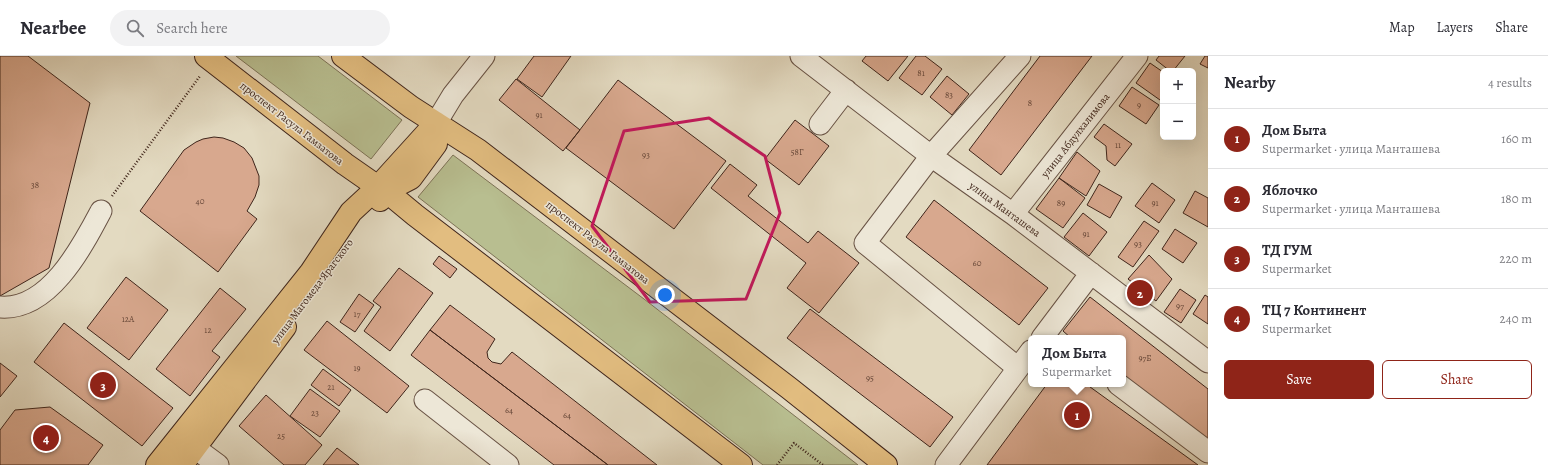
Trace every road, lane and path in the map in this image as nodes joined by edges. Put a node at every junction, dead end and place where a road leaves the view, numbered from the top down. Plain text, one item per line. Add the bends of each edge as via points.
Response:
1 (343, 56) edge
2 (801, 56) edge
3 (1020, 56) edge
4 (1137, 56) edge
5 (208, 58) edge
6 (477, 59) edge
7 (846, 90) junction
8 (436, 123) junction
9 (820, 124) dead end
10 (931, 156) junction
11 (382, 189) junction
12 (101, 211) joint
13 (1013, 214) junction
14 (1091, 273) junction
15 (0, 307) edge
16 (1050, 335) edge
17 (1028, 355) edge
18 (1208, 362) edge
19 (1018, 368) junction
20 (1122, 387) edge
21 (425, 400) dead end
22 (187, 443) junction
23 (1208, 452) edge
24 (157, 465) edge
25 (182, 465) edge
26 (218, 465) edge
27 (508, 465) edge
28 (741, 465) edge
29 (777, 465) edge
30 (823, 465) edge
31 (886, 465) edge
32 (946, 465) edge

1 - 8 main road, проспект Расула Гамзатова
2 - 7 street, улица Манташева
3 - 10 street
4 - 13 street, улица Абдулхалимова
5 - 11 main road, проспект Расула Гамзатова via 344,164
5 - 12 path
6 - 8 street
7 - 9 street
7 - 10 street, улица Манташева
8 - 11 main road, улица Магомеда Ярагского via 412,136 388,164
8 - 31 main road, проспект Расула Гамзатова via 478,150
10 - 13 street, улица Манташева
10 - 19 street via 865,243
11 - 22 main road, улица Магомеда Ярагского via 351,212 311,272
11 - 28 main road, проспект Расула Гамзатова
12 - 15 street via 82,248 63,273 38,298 8,308
13 - 14 street, улица Манташева
14 - 16 street
14 - 18 street, улица Манташева
17 - 19 street
19 - 32 street
20 - 23 street
21 - 27 street
22 - 24 main road, улица Магомеда Ярагского
22 - 25 main road, улица Магомеда Ярагского
22 - 26 street
29 - 30 path via 794,443

